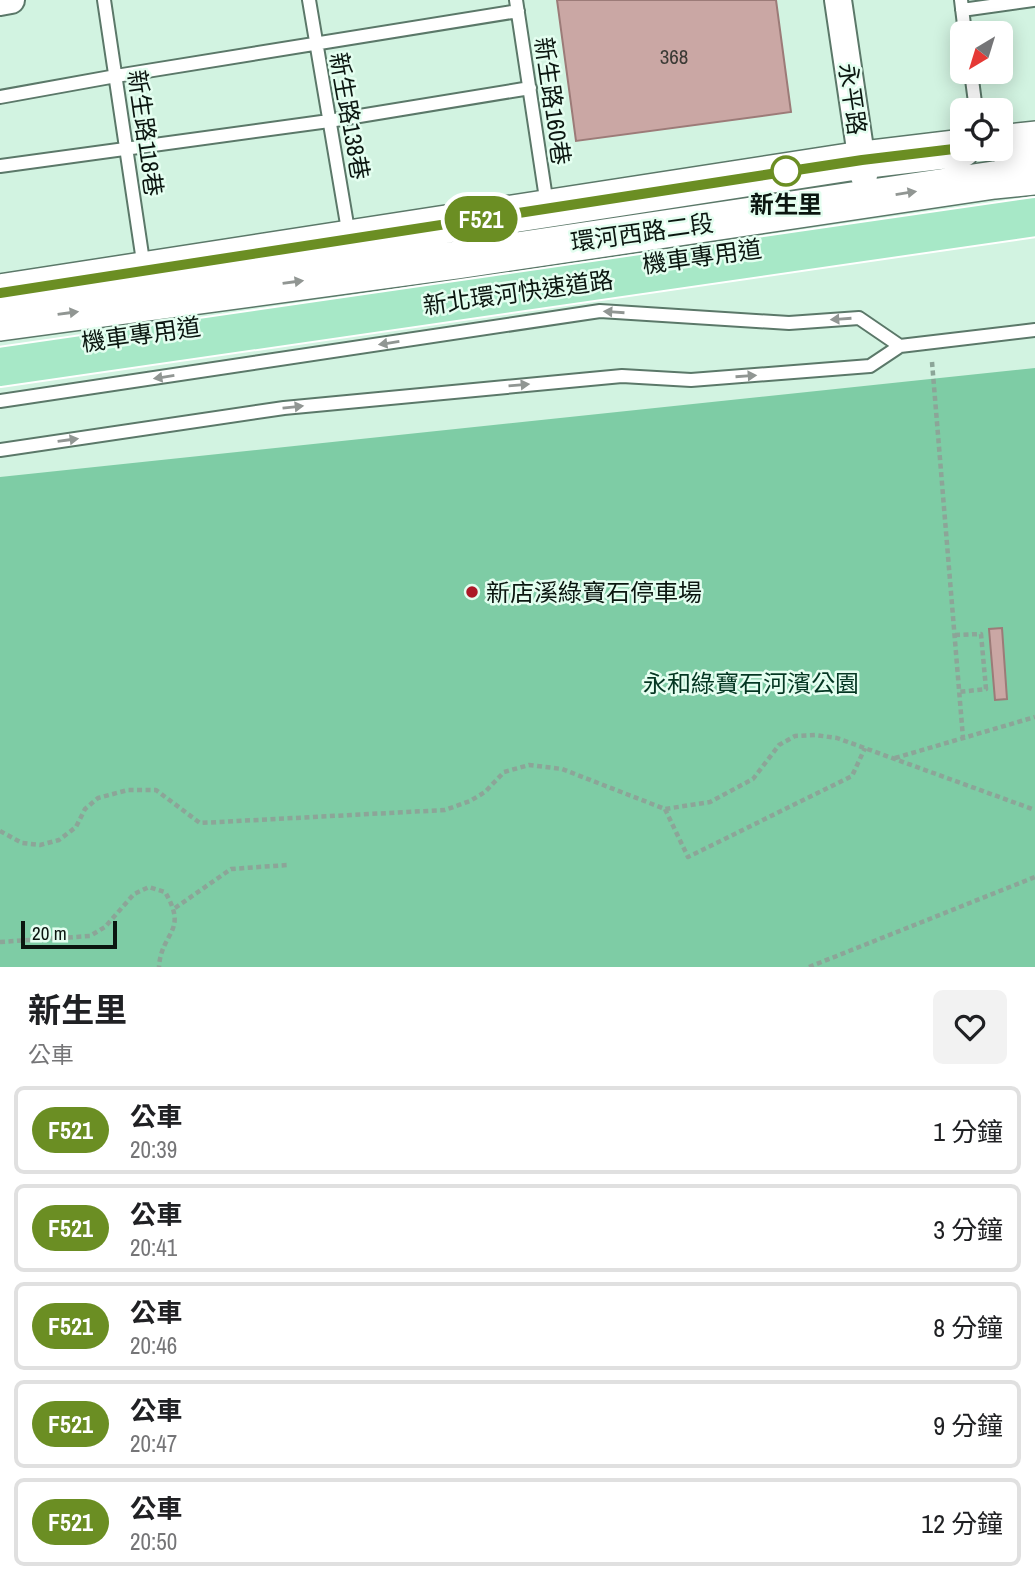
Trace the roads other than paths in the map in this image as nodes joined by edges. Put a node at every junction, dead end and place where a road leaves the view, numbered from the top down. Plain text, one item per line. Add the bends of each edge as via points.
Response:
1 (11, 0) edge
2 (104, 0) edge
3 (309, 0) edge
4 (838, 0) edge
5 (1033, 0) edge
6 (0, 2) edge
7 (962, 5) edge
8 (517, 6) edge
9 (316, 45) junction
10 (116, 76) junction
11 (530, 88) junction
12 (0, 97) edge
13 (329, 121) junction
14 (1035, 140) edge
15 (1013, 143) edge
16 (126, 148) junction
17 (950, 149) edge
18 (862, 160) junction
19 (0, 166) edge
20 (1035, 176) edge
21 (866, 199) junction
22 (548, 209) junction
23 (1035, 217) edge
24 (1035, 224) edge
25 (349, 240) junction
26 (145, 272) junction
27 (0, 293) edge
28 (0, 322) edge
29 (1035, 330) edge
30 (900, 346) junction
31 (0, 367) edge
32 (0, 374) edge
33 (0, 401) edge
34 (0, 450) edge

1 - 6 street
2 - 10 lane, 新生路118巷
3 - 9 lane, 新生路138巷
4 - 18 street, 永平路
5 - 7 lane
8 - 9 lane
8 - 11 lane, 新生路160巷
9 - 10 lane
9 - 13 lane, 新生路138巷
10 - 12 lane
10 - 16 lane, 新生路118巷
11 - 13 lane
11 - 22 lane, 新生路160巷
13 - 16 lane
13 - 25 lane, 新生路138巷
14 - 15 main road
16 - 19 lane
16 - 26 lane, 新生路118巷
17 - 18 main road, 環河西路二段
18 - 21 street, 永平路
18 - 22 main road, 環河西路二段
21 -> 20 main road, 環河西路二段
28 -> 21 main road, 環河西路二段
22 - 25 main road, 環河西路二段
23 - 31 highway, 新北環河快速道路
24 - 32 lane, 機車專用道 via 743,271
25 - 26 main road, 環河西路二段
26 - 27 main road, 環河西路二段
29 - 30 lane
30 -> 33 lane via 859,318 789,323 600,311
34 -> 30 lane via 284,408 622,376 691,380 870,366

